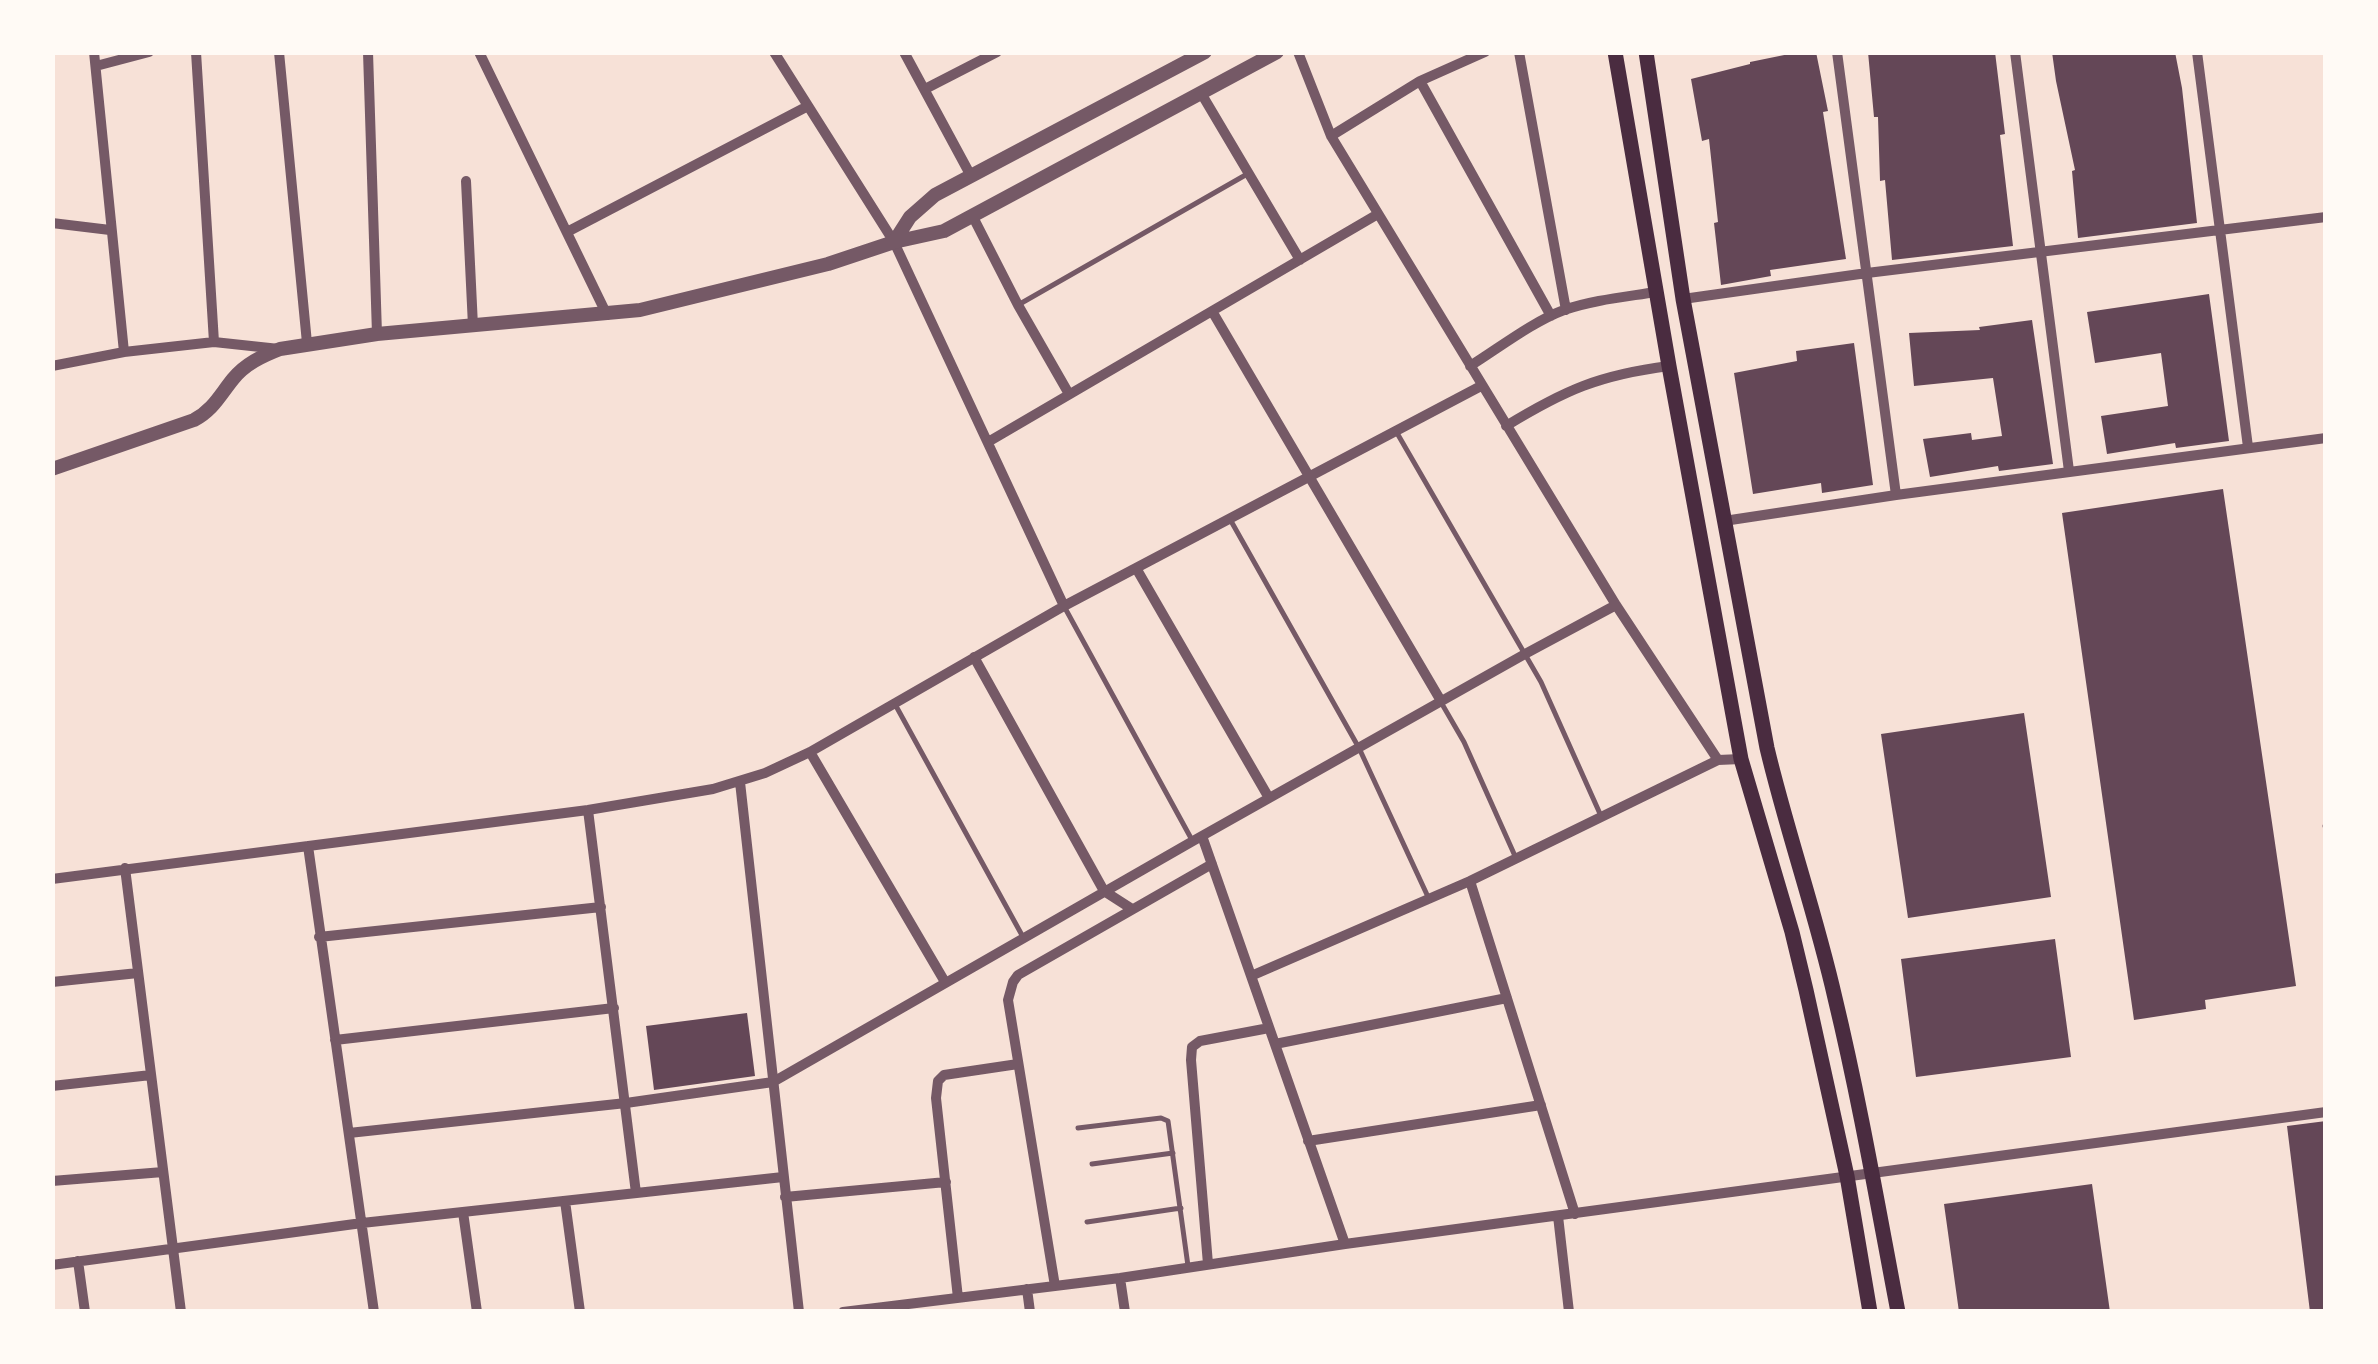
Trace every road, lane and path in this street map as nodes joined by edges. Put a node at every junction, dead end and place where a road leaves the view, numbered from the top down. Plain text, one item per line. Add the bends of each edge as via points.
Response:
1 (94, 52) edge
2 (149, 52) edge
3 (196, 52) edge
4 (279, 52) edge
5 (368, 52) edge
6 (479, 52) edge
7 (774, 52) edge
8 (904, 52) edge
9 (996, 52) edge
10 (1204, 52) edge
11 (1276, 52) edge
12 (1298, 52) edge
13 (1485, 52) edge
14 (1519, 52) edge
15 (1615, 52) edge
16 (1646, 52) edge
17 (1837, 52) edge
18 (2014, 52) edge
19 (2198, 52) edge
20 (1181, 58) edge
21 (96, 66) junction
22 (1420, 80) junction
23 (925, 89) junction
24 (1201, 93) junction
25 (808, 106) junction
26 (1331, 136) junction
27 (1248, 174) junction
28 (972, 176) junction
29 (466, 180) dead end
30 (1378, 214) junction
31 (973, 217) junction
32 (2326, 217) edge
33 (52, 223) edge
34 (110, 230) junction
35 (2220, 230) junction
36 (566, 232) junction
37 (894, 242) junction
38 (2040, 252) junction
39 (1300, 260) junction
40 (1868, 272) junction
41 (1656, 292) junction
42 (1683, 299) junction
43 (1018, 305) junction
44 (1566, 310) junction
45 (1212, 311) junction
46 (607, 315) junction
47 (1551, 316) junction
48 (472, 326) junction
49 (376, 334) junction
50 (214, 342) junction
51 (306, 344) junction
52 (280, 349) junction
53 (124, 352) junction
54 (52, 366) edge
55 (1470, 366) junction
56 (1668, 366) junction
57 (1481, 386) junction
58 (1070, 394) junction
59 (1506, 426) junction
60 (1396, 430) junction
61 (2326, 438) edge
62 (988, 442) junction
63 (2248, 448) junction
64 (52, 470) edge
65 (2069, 471) junction
66 (1308, 477) junction
67 (1896, 494) junction
68 (1230, 518) junction
69 (1724, 521) junction
70 (1136, 568) junction
71 (1616, 605) junction
72 (1064, 606) junction
73 (1524, 654) junction
74 (974, 657) junction
75 (1441, 701) junction
76 (895, 703) junction
77 (1359, 748) junction
78 (810, 752) junction
79 (1741, 759) junction
80 (1718, 760) junction
81 (740, 782) junction
82 (1269, 798) junction
83 (588, 810) junction
84 (1601, 817) junction
85 (1198, 838) junction
86 (308, 846) junction
87 (1517, 858) junction
88 (1212, 864) junction
89 (124, 868) junction
90 (52, 878) edge
91 (1470, 881) junction
92 (1104, 891) junction
93 (1429, 899) junction
94 (602, 907) junction
95 (1132, 910) junction
96 (320, 937) junction
97 (1024, 937) junction
98 (138, 973) junction
99 (1251, 976) junction
100 (52, 982) edge
101 (945, 982) junction
102 (1507, 998) junction
103 (614, 1008) junction
104 (1269, 1028) junction
105 (335, 1040) junction
106 (1274, 1044) junction
107 (1018, 1064) junction
108 (151, 1075) junction
109 (773, 1082) junction
110 (52, 1086) edge
111 (626, 1104) junction
112 (1541, 1104) junction
113 (2326, 1112) edge
114 (1078, 1128) dead end
115 (349, 1133) junction
116 (1308, 1141) junction
117 (1173, 1153) junction
118 (1092, 1164) dead end
119 (163, 1172) junction
120 (1871, 1172) junction
121 (1847, 1176) junction
122 (783, 1177) junction
123 (52, 1181) edge
124 (946, 1182) junction
125 (636, 1193) junction
126 (786, 1198) junction
127 (564, 1200) junction
128 (1180, 1208) junction
129 (463, 1212) junction
130 (1575, 1214) junction
131 (1558, 1216) junction
132 (362, 1222) junction
133 (1087, 1222) dead end
134 (1344, 1244) junction
135 (173, 1248) junction
136 (78, 1261) junction
137 (1208, 1264) junction
138 (52, 1265) edge
139 (1188, 1267) junction
140 (1120, 1278) junction
141 (1055, 1286) junction
142 (1027, 1290) junction
143 (958, 1298) junction
144 (85, 1312) edge
145 (181, 1312) edge
146 (374, 1312) edge
147 (477, 1312) edge
148 (580, 1312) edge
149 (799, 1312) edge
150 (842, 1312) edge
151 (1030, 1312) edge
152 (1125, 1312) edge
153 (1569, 1312) edge
154 (1870, 1312) edge
155 (1898, 1312) edge

1 - 21 street
2 - 21 street
3 - 50 street
4 - 51 street
5 - 49 street
6 - 36 street
7 - 25 street
8 - 23 street
9 - 23 street
10 - 20 street
11 - 24 street
12 - 26 street
13 - 22 street
14 - 44 street
15 - 41 main road
16 - 42 main road
17 - 40 street
18 - 38 street
19 - 35 street
20 - 28 street
21 - 34 street
22 - 26 street
22 - 47 street
23 - 28 street
24 - 27 street
24 - 31 street
25 - 36 street
25 - 37 street
26 - 30 street
27 - 39 street
27 - 43 lane
28 - 37 street via 920,206
29 - 48 street
30 - 39 street
30 - 55 street
31 - 37 street
31 - 43 street
32 - 35 street
33 - 34 street
34 - 53 street
35 - 38 street
35 - 63 street
36 - 46 street
37 - 46 street
37 - 62 street
38 - 40 street
38 - 65 street
39 - 45 street
40 - 42 street
40 - 67 street
41 - 44 street
41 - 56 main road
42 - 69 main road
43 - 58 street
44 - 47 street
45 - 58 street
45 - 66 street
46 - 48 street
47 - 55 street
48 - 49 street
49 - 51 street
50 - 52 street
50 - 53 street
51 - 52 street
52 - 64 street via 241,370 204,415
53 - 54 street
55 - 57 street
56 - 59 street via 1586,383
56 - 79 main road
57 - 59 street
57 - 60 street
58 - 62 street
59 - 71 street
60 - 66 street
60 - 73 lane
61 - 63 street
62 - 72 street
63 - 65 street
65 - 67 street
66 - 68 street
66 - 75 street
67 - 69 street
68 - 70 street
68 - 77 lane
69 - 120 main road via 1767,748 1834,994
70 - 72 street
70 - 82 street
71 - 73 street
71 - 80 street
72 - 74 street
72 - 85 lane
73 - 75 street
73 - 84 lane
74 - 76 street
74 - 92 street
75 - 77 street
75 - 87 lane
76 - 78 street
76 - 97 lane
77 - 82 street
77 - 93 lane
78 - 81 street
78 - 101 street
79 - 80 street
79 - 121 main road via 1792,932
80 - 84 street
81 - 83 street
81 - 109 street
82 - 85 street
83 - 86 street
83 - 94 street
84 - 87 street
85 - 88 street
85 - 92 street
86 - 89 street
86 - 96 street
87 - 91 street
88 - 95 street
88 - 99 street
89 - 90 street
89 - 98 street
91 - 93 street
91 - 102 street
92 - 95 street
92 - 97 street
93 - 99 street
94 - 96 street
94 - 103 street
95 - 107 street via 1012,982 1008,1000
96 - 105 street
97 - 101 street
98 - 100 street
98 - 108 street
99 - 104 street
101 - 109 street
102 - 106 street
102 - 112 street
103 - 105 street
103 - 111 street
104 - 106 street
104 - 137 street via 1200,1041 1190,1053
105 - 115 street
106 - 116 street
107 - 124 street via 938,1081
107 - 141 street
108 - 110 street
108 - 119 street
109 - 111 street
109 - 122 street
111 - 115 street
111 - 125 street
112 - 116 street
112 - 130 street
113 - 120 street
114 - 117 lane via 1164,1119
115 - 132 street
116 - 134 street
117 - 118 lane
117 - 128 lane
119 - 123 street
119 - 135 street
120 - 121 street
120 - 155 main road
121 - 130 street
121 - 154 main road
122 - 125 street
122 - 126 street
124 - 126 street
124 - 143 street
125 - 127 street
126 - 149 street
127 - 129 street
127 - 148 street
128 - 133 lane
128 - 139 lane
129 - 132 street
129 - 147 street
130 - 131 street
131 - 134 street
131 - 153 street
132 - 135 street
132 - 146 street
134 - 137 street
135 - 136 street
135 - 145 street
136 - 138 street
136 - 144 street
137 - 139 street
139 - 140 street
140 - 141 street
140 - 152 street
141 - 142 street
142 - 143 street
142 - 151 street
143 - 150 street

